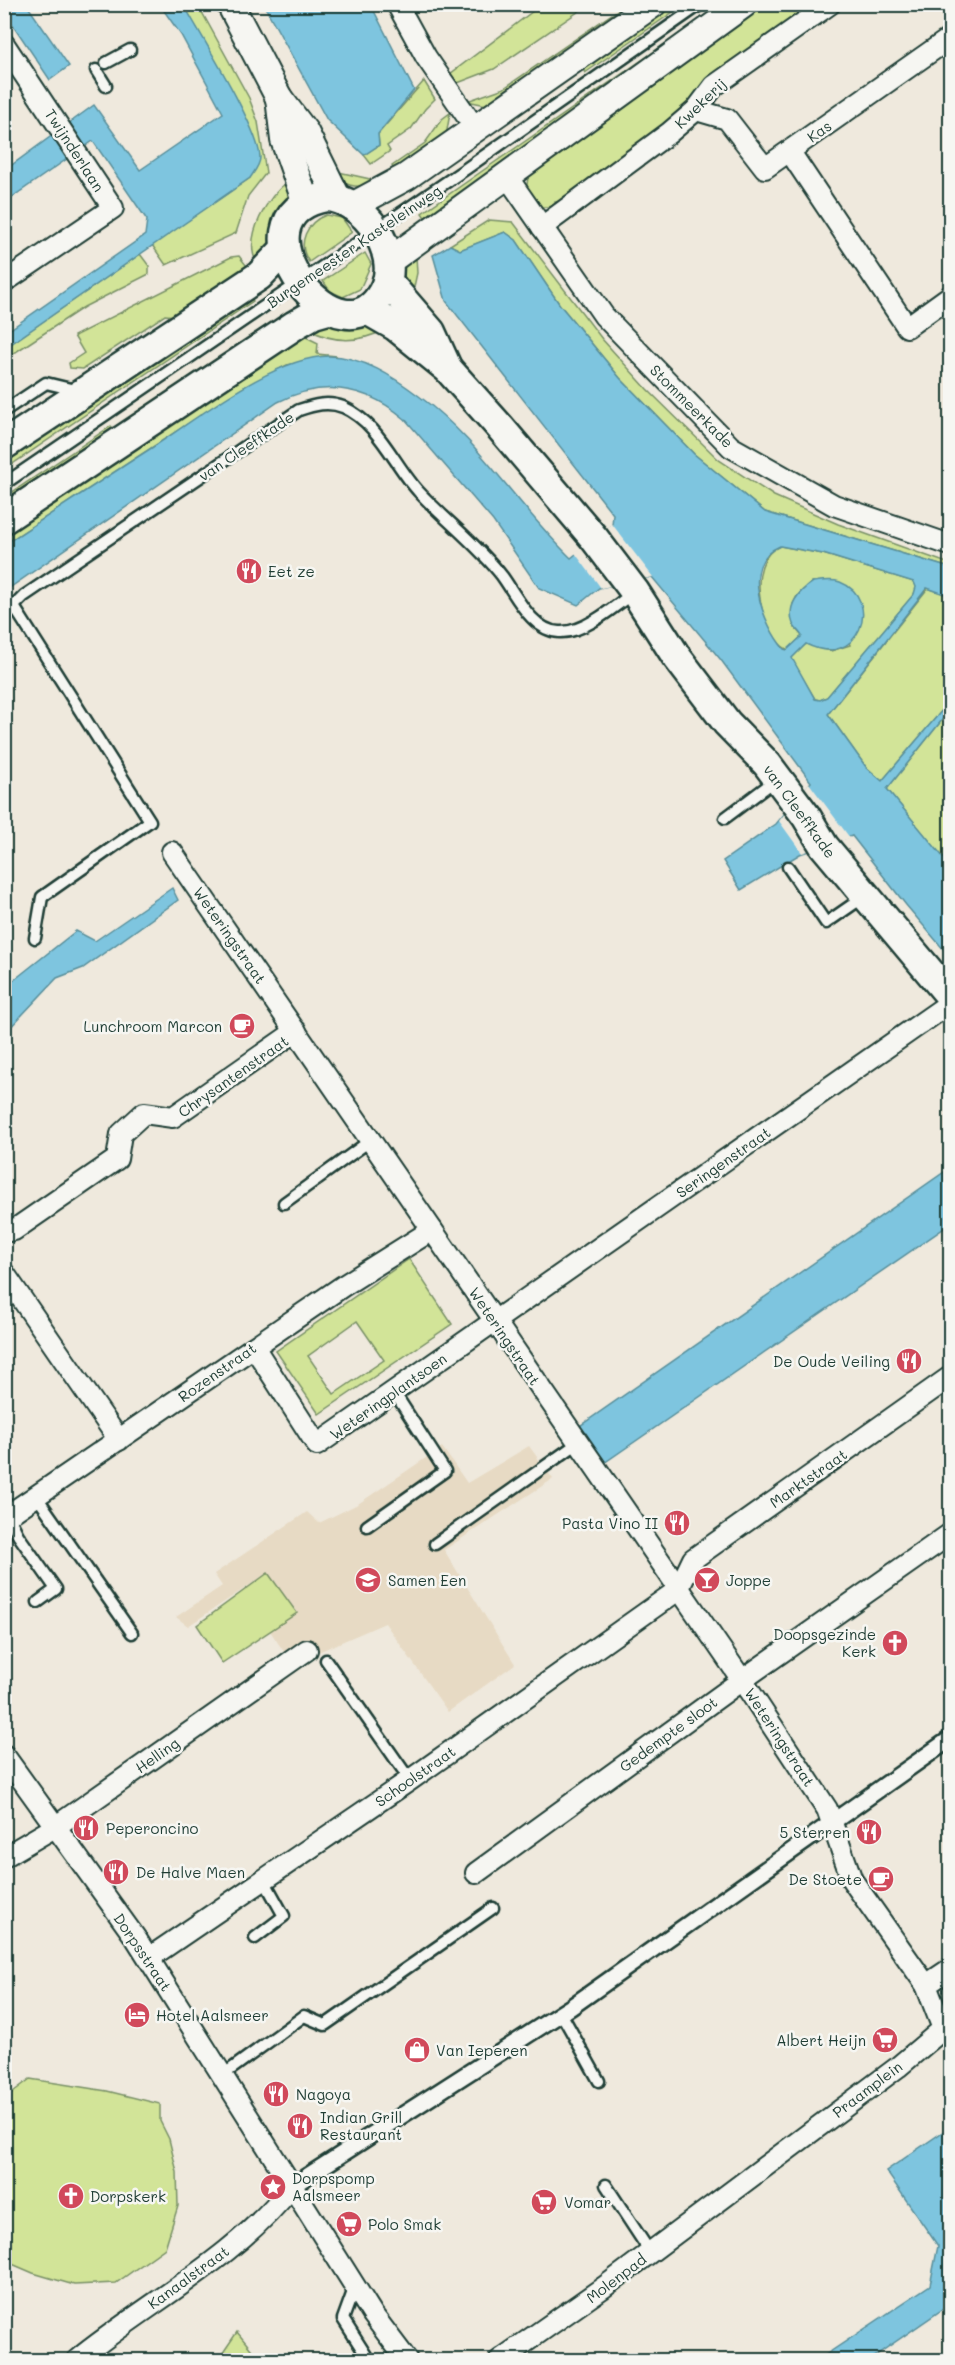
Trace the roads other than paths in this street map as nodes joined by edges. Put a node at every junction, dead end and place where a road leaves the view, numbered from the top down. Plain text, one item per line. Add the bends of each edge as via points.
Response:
1 (230, 4) edge
2 (397, 4) edge
3 (653, 4) edge
4 (701, 4) edge
5 (744, 4) edge
6 (830, 4) edge
7 (951, 38) edge
8 (4, 44) edge
9 (130, 50) dead end
10 (106, 63) dead end
11 (96, 70) dead end
12 (106, 86) dead end
13 (279, 98) junction
14 (696, 110) junction
15 (475, 128) junction
16 (790, 152) junction
17 (506, 175) junction
18 (345, 201) junction
19 (306, 203) junction
20 (542, 227) junction
21 (374, 231) junction
22 (285, 249) junction
23 (388, 271) junction
24 (4, 282) edge
25 (301, 282) junction
26 (951, 296) edge
27 (367, 309) junction
28 (328, 310) junction
29 (448, 369) junction
30 (86, 392) junction
31 (4, 411) edge
32 (4, 445) edge
33 (4, 484) edge
34 (4, 519) edge
35 (951, 545) edge
36 (631, 587) junction
37 (13, 605) junction
38 (4, 616) edge
39 (777, 778) junction
40 (725, 818) dead end
41 (172, 852) dead end
42 (788, 867) dead end
43 (865, 896) junction
44 (35, 938) dead end
45 (951, 996) edge
46 (951, 1003) edge
47 (297, 1031) junction
48 (371, 1140) junction
49 (284, 1203) dead end
50 (432, 1230) junction
51 (4, 1232) edge
52 (4, 1273) edge
53 (495, 1321) junction
54 (254, 1347) junction
55 (951, 1377) edge
56 (394, 1392) junction
57 (119, 1440) junction
58 (578, 1443) junction
59 (37, 1497) junction
60 (6, 1516) edge
61 (367, 1526) dead end
62 (951, 1534) edge
63 (435, 1544) dead end
64 (678, 1590) junction
65 (38, 1602) dead end
66 (132, 1633) dead end
67 (307, 1650) dead end
68 (326, 1660) dead end
69 (742, 1680) junction
70 (951, 1739) edge
71 (4, 1755) edge
72 (410, 1780) junction
73 (834, 1823) junction
74 (55, 1827) junction
75 (4, 1857) edge
76 (476, 1873) dead end
77 (264, 1880) junction
78 (493, 1908) dead end
79 (255, 1938) dead end
80 (149, 1958) junction
81 (951, 1969) edge
82 (926, 1985) junction
83 (561, 2013) junction
84 (223, 2075) junction
85 (599, 2081) dead end
86 (606, 2185) dead end
87 (292, 2186) junction
88 (729, 2192) joint
89 (650, 2252) junction
90 (355, 2286) junction
91 (77, 2361) edge
92 (369, 2361) edge
93 (407, 2361) edge
94 (500, 2361) edge

1 - 13 street
2 - 15 street via 426,57
3 - 15 street, Burgemeester Kasteleinweg
4 - 21 lane, Burgemeester Kasteleinweg
5 - 17 street, Burgemeester Kasteleinweg
6 - 14 street, Kwekerij via 714,86
7 - 16 street, Kas
8 - 24 street, Twijnderlaan via 113,208
9 - 10 lane
11 - 12 lane
13 - 18 street via 305,132
13 - 19 street via 284,140
14 - 16 street, Kas via 727,119 765,168
14 - 20 street, Kwekerij
15 - 18 street, Burgemeester Kasteleinweg via 401,180
16 - 26 street via 907,327
17 - 20 street, Stommeerkade
17 - 23 street, Burgemeester Kasteleinweg
18 - 19 main road
18 - 21 main road, van Cleeffkade
19 - 22 main road via 291,218
20 - 35 street, Stommeerkade via 604,316 731,447 834,505
21 - 23 main road, van Cleeffkade
21 - 25 lane, Burgemeester Kasteleinweg
22 - 25 main road
22 - 30 main road, Burgemeester Kasteleinweg via 260,276
23 - 27 main road via 378,300
23 - 29 main road, van Cleeffkade via 431,332
25 - 28 main road
25 - 33 lane, Burgemeester Kasteleinweg
27 - 28 main road via 347,314
27 - 29 main road, van Cleeffkade via 395,326
28 - 34 main road via 284,332
29 - 36 main road, van Cleeffkade via 594,538
30 - 31 lane via 46,383
30 - 32 main road, Burgemeester Kasteleinweg
36 - 37 lane, van Cleeffkade via 600,618 582,627 558,632 536,622 478,549 417,490 363,419 344,408 316,404 299,410
36 - 39 main road, van Cleeffkade via 721,715
37 - 38 lane, van Cleeffkade
37 - 44 lane via 150,821 42,897
39 - 40 lane
39 - 43 main road, van Cleeffkade
41 - 47 street, Weteringstraat
42 - 43 lane via 826,923
43 - 45 main road, van Cleeffkade
46 - 53 street, Seringenstraat
47 - 48 street, Weteringstraat
47 - 51 street, Chrysantenstraat via 173,1117 144,1113 121,1134 117,1159 15,1230
48 - 49 lane
48 - 50 street, Weteringstraat
50 - 53 street, Weteringstraat
50 - 54 street, Rozenstraat
52 - 57 street
53 - 56 street, Weteringplantsoen
53 - 58 street, Weteringstraat
54 - 56 street, Weteringplantsoen via 317,1445
54 - 57 street, Rozenstraat
55 - 64 street, Marktstraat via 693,1559
56 - 61 lane via 445,1471
57 - 59 street, Rozenstraat
58 - 63 lane
58 - 64 street, Weteringstraat
59 - 60 street, Rozenstraat
59 - 66 lane
60 - 65 lane via 56,1589
62 - 69 street, Gedempte sloot
64 - 69 street, Weteringstraat
64 - 72 street, Schoolstraat
67 - 74 street, Helling
68 - 72 lane
69 - 73 street, Weteringstraat
69 - 76 street, Gedempte sloot
70 - 73 street
71 - 74 street, Dorpsstraat
72 - 77 street, Schoolstraat
73 - 82 street, Weteringstraat via 852,1880
73 - 83 street
74 - 75 street, Helling
74 - 80 street, Dorpsstraat
77 - 79 lane via 284,1916
77 - 80 street, Schoolstraat
78 - 84 lane via 325,2025 304,2016
80 - 84 street, Dorpsstraat
81 - 82 street
82 - 88 street, Praamplein via 943,2029
83 - 85 lane
83 - 87 street
84 - 87 street, Dorpsstraat
86 - 89 lane
87 - 90 street
87 - 91 street, Kanaalstraat via 245,2236
88 - 89 street, Molenpad
89 - 94 street, Molenpad
90 - 92 lane via 343,2319
90 - 93 street

